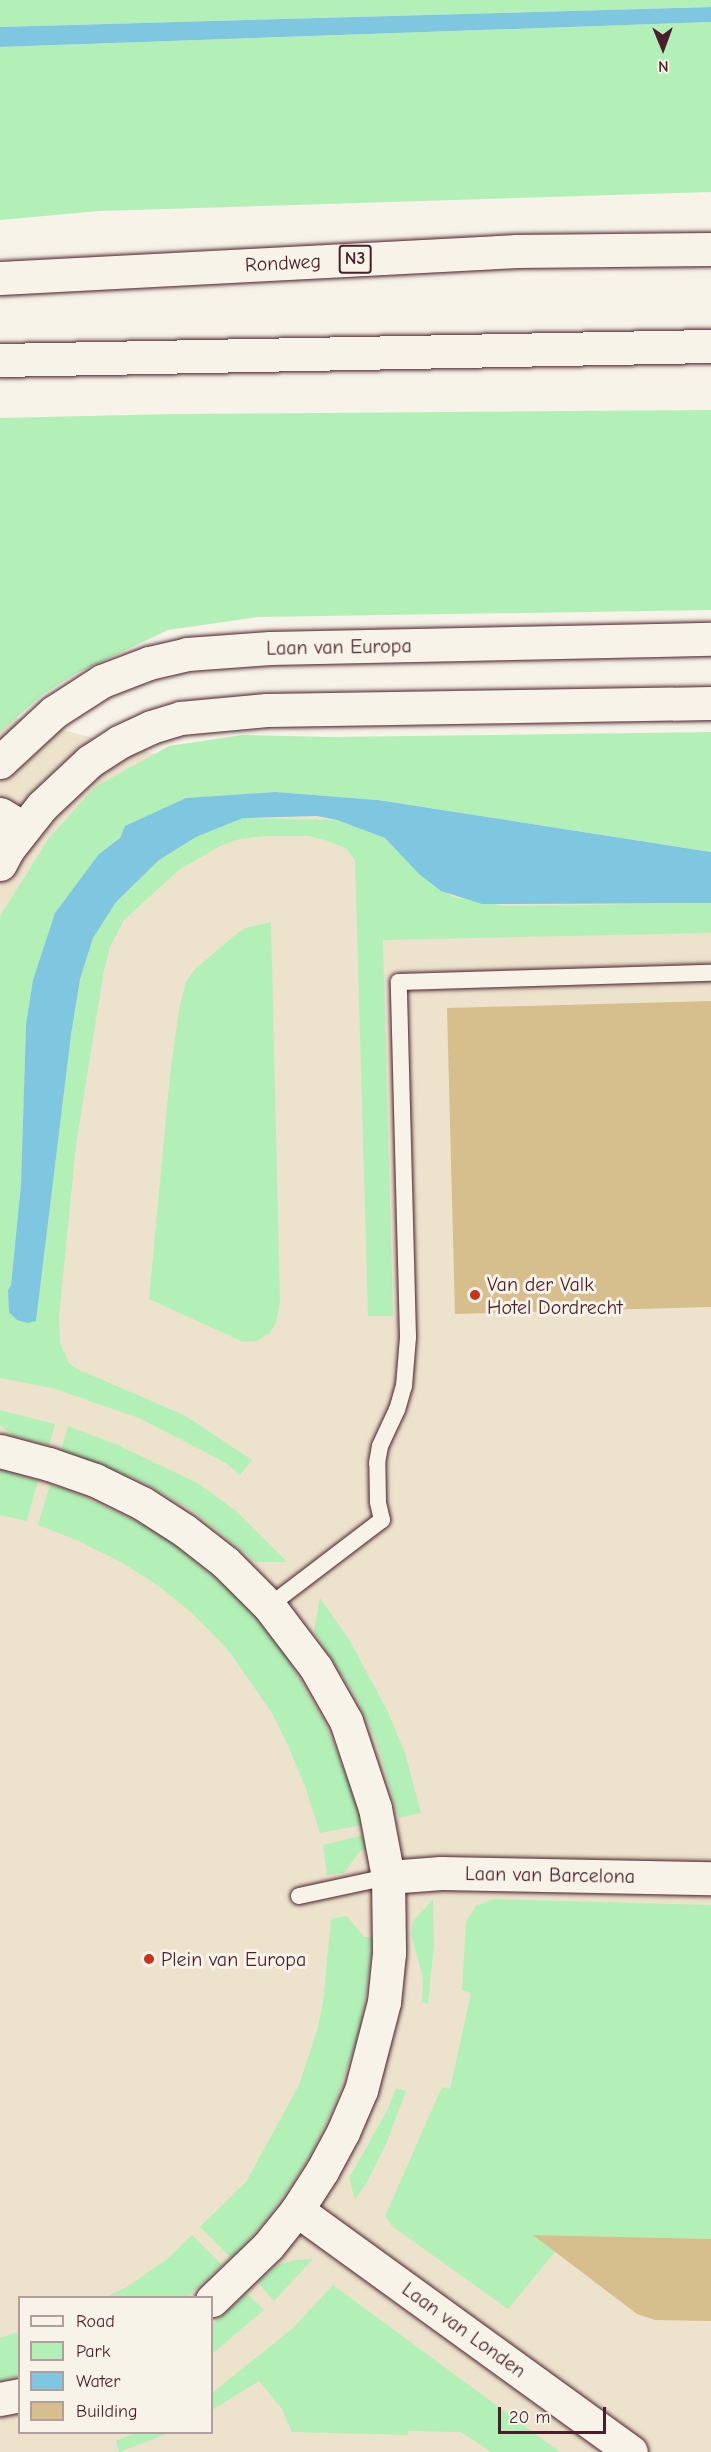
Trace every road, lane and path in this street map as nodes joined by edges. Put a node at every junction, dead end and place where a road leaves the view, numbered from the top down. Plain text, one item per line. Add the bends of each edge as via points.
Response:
1 (711, 249) edge
2 (0, 278) edge
3 (711, 346) edge
4 (0, 360) edge
5 (711, 639) edge
6 (711, 703) edge
7 (0, 762) edge
8 (11, 821) edge
9 (0, 864) edge
10 (711, 973) edge
11 (0, 1451) edge
12 (269, 1606) junction
13 (388, 1877) junction
14 (711, 1878) edge
15 (299, 1896) dead end
16 (297, 2210) junction
17 (213, 2299) edge
18 (18, 2395) edge
19 (0, 2399) edge
20 (631, 2452) edge

1 - 2 main road, Rondweg / N3 via 517,251
3 - 4 main road
5 - 7 main road, Laan van Europa via 270,648 187,654 142,665 102,681 54,712
6 - 8 main road via 267,710 180,718 119,742
8 - 9 main road
10 - 12 lane via 399,982 408,1337 404,1386 377,1463 382,1520
11 - 12 main road via 95,1480 142,1503 225,1562
12 - 13 main road via 316,1668 346,1721 375,1808
13 - 14 main road, Laan van Barcelona via 441,1873
13 - 15 lane
13 - 16 main road via 389,1953 374,2049 344,2132
16 - 17 main road via 268,2246
16 - 20 main road, Laan van Londen
18 - 19 main road

